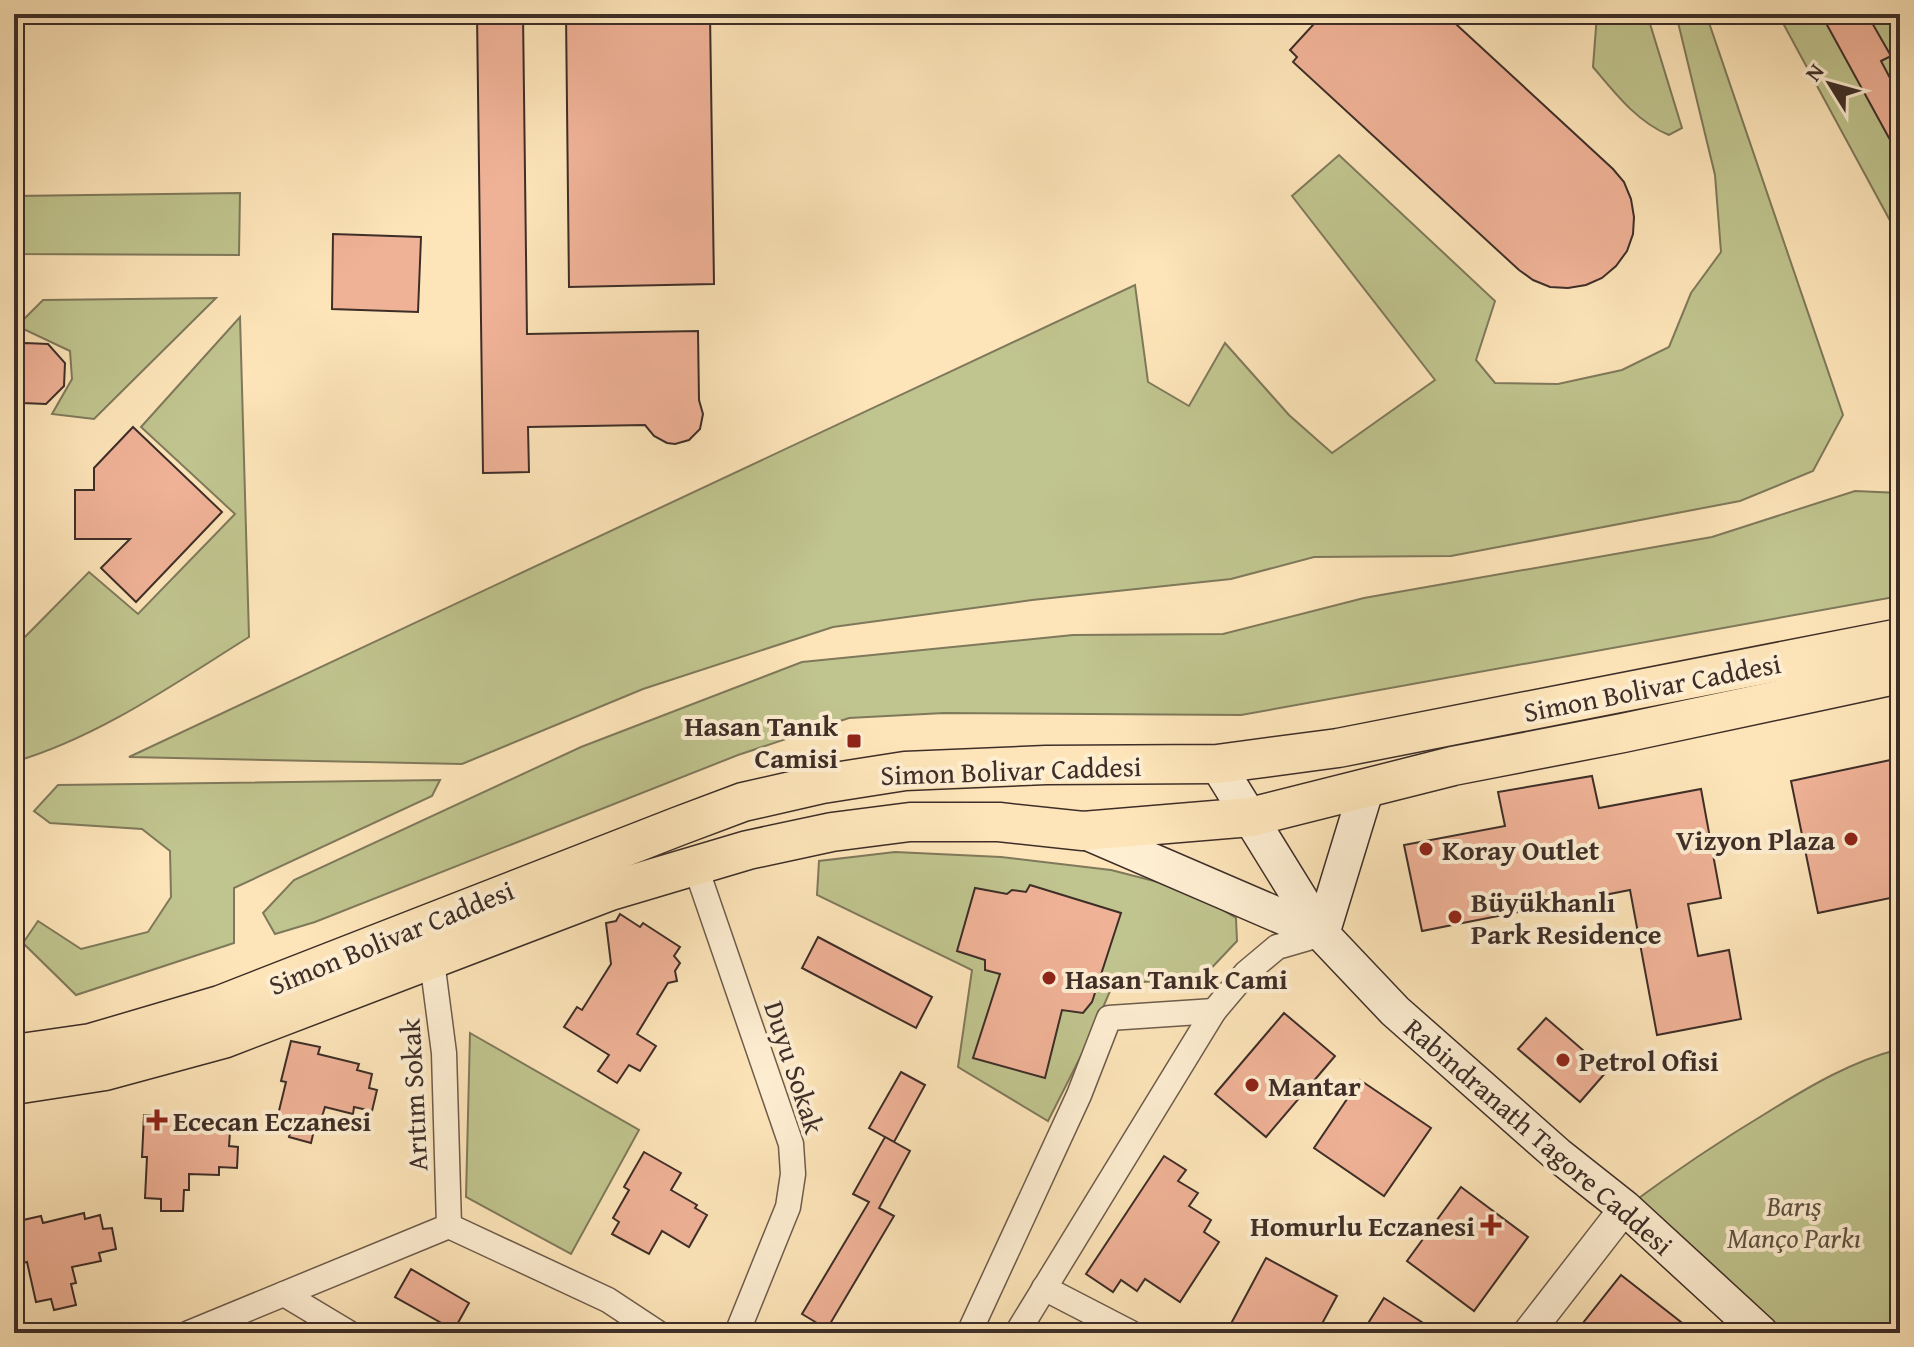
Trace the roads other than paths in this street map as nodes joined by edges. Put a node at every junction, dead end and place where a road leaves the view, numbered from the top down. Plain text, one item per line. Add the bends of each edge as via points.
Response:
1 (1900, 638) edge
2 (1900, 674) edge
3 (1217, 764) junction
4 (1367, 787) junction
5 (1251, 817) junction
6 (1083, 831) junction
7 (695, 865) junction
8 (1322, 934) junction
9 (432, 961) junction
10 (1214, 1011) junction
11 (14, 1054) edge
12 (14, 1085) edge
13 (1625, 1208) junction
14 (449, 1226) junction
15 (1044, 1288) junction
16 (284, 1294) junction
17 (189, 1333) edge
18 (349, 1333) edge
19 (658, 1333) edge
20 (737, 1333) edge
21 (969, 1333) edge
22 (1017, 1333) edge
23 (1131, 1333) edge
24 (1528, 1333) edge
25 (1761, 1333) edge

1 - 3 main road, Simon Bolivar Caddesi via 1338,748
2 - 4 main road, Simon Bolivar Caddesi
3 - 5 main road, Rabindranath Tagore Caddesi
3 - 11 main road, Simon Bolivar Caddesi via 905,771 756,799 595,856 220,1005 91,1043
4 - 5 main road, Simon Bolivar Caddesi
4 - 8 main road
5 - 6 main road, Simon Bolivar Caddesi
5 - 8 main road, Rabindranath Tagore Caddesi
6 - 7 main road, Simon Bolivar Caddesi via 999,822 872,825
6 - 8 main road, Rabindranath Tagore Caddesi
7 - 9 main road, Simon Bolivar Caddesi via 610,891
7 - 20 street, Duyu Sokak via 791,1144 788,1207
8 - 10 street via 1277,947
8 - 13 main road, Rabindranath Tagore Caddesi via 1395,1011
9 - 12 main road, Simon Bolivar Caddesi via 223,1039 105,1071
9 - 14 street, Arıtım Sokak via 444,1053
10 - 15 street
10 - 21 street via 1109,1018
13 - 24 street
13 - 25 main road, Rabindranath Tagore Caddesi
14 - 16 street
14 - 19 street via 608,1300
15 - 22 street
15 - 23 street
16 - 17 street
16 - 18 street

